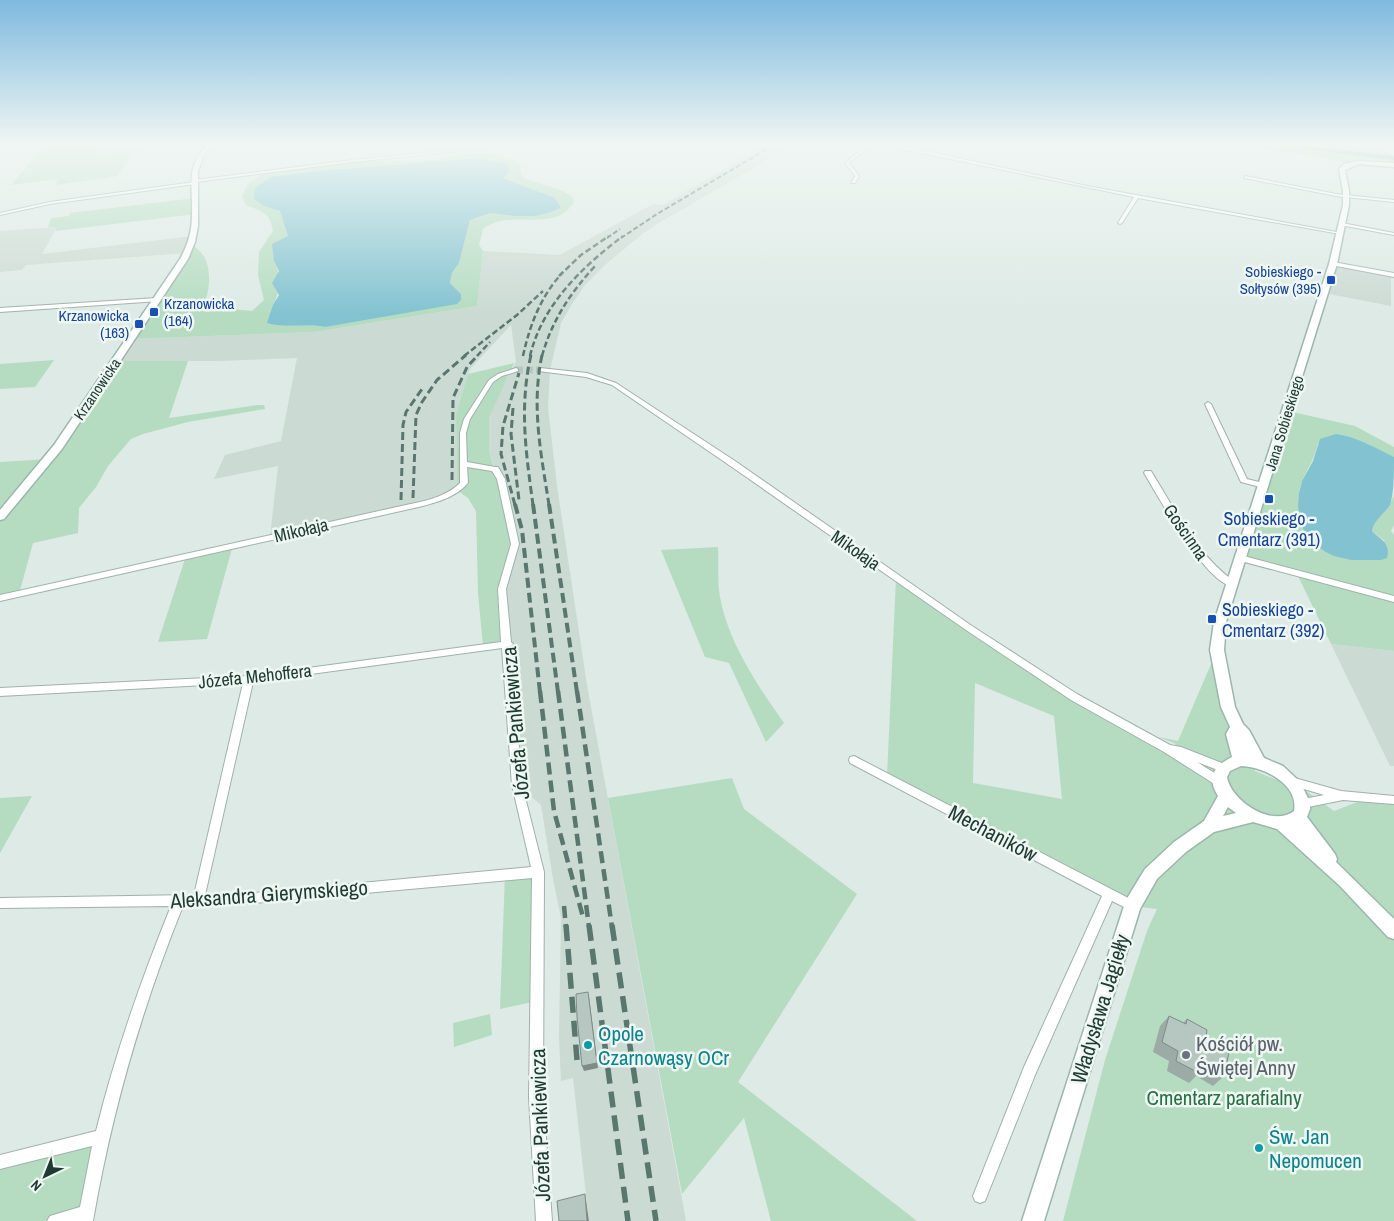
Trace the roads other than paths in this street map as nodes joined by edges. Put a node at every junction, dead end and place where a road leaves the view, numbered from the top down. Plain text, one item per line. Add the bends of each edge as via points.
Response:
1 (70, 200) edge
2 (195, 200) edge
3 (1134, 200) edge
4 (1162, 200) edge
5 (1345, 200) edge
6 (0, 214) edge
7 (1120, 223) dead end
8 (1341, 228) junction
9 (1394, 234) edge
10 (1333, 264) junction
11 (1394, 275) edge
12 (157, 300) junction
13 (0, 310) edge
14 (516, 370) tunnel mouth
15 (540, 370) tunnel mouth
16 (1208, 404) dead end
17 (464, 464) junction
18 (1148, 473) dead end
19 (1264, 486) junction
20 (0, 517) edge
21 (1240, 558) junction
22 (1232, 584) junction
23 (0, 598) edge
24 (1394, 599) edge
25 (508, 644) junction
26 (249, 679) junction
27 (0, 692) edge
28 (1237, 727) junction
29 (1168, 749) joint
30 (854, 760) dead end
31 (1240, 760) junction
32 (1260, 762) junction
33 (1291, 780) junction
34 (1223, 782) junction
35 (1341, 795) junction
36 (1394, 800) edge
37 (1300, 810) junction
38 (1252, 816) junction
39 (1281, 823) junction
40 (1210, 826) junction
41 (538, 872) junction
42 (1346, 880) junction
43 (1109, 894) junction
44 (179, 901) junction
45 (198, 901) junction
46 (0, 903) edge
47 (1132, 906) junction
48 (1394, 931) edge
49 (101, 1137) junction
50 (0, 1162) edge
51 (980, 1196) dead end
52 (86, 1217) edge
53 (55, 1221) edge
54 (544, 1221) edge
55 (1033, 1221) edge

1 - 6 street
2 - 12 street, Krzanowicka via 191,244
3 - 7 street
4 - 8 street
5 - 8 street, Jana Sobieskiego
8 - 9 street
8 - 10 street, Jana Sobieskiego
10 - 11 street
10 - 19 street, Jana Sobieskiego
12 - 13 street
12 - 20 street, Krzanowicka via 58,447
14 - 17 street, Mikołaja via 491,381 467,420 463,433
15 - 29 street, Mikołaja via 587,375 614,384 1066,692
16 - 19 street via 1244,480
17 - 23 street, Mikołaja via 462,487 435,500
17 - 25 street, Józefa Pankiewicza via 495,468 509,510 515,544 502,589
18 - 22 street, Gościnna via 1184,532 1217,575
19 - 21 street, Jana Sobieskiego
21 - 22 street, Jana Sobieskiego
21 - 24 street
22 - 28 street, Jana Sobieskiego via 1220,622 1217,650 1228,707
25 - 26 street, Józefa Mehoffera
25 - 41 street, Józefa Pankiewicza via 517,785
26 - 27 street, Józefa Mehoffera
26 - 45 street
28 - 31 street, Jana Sobieskiego via 1233,734
28 - 32 street, Jana Sobieskiego
29 - 34 street, Mikołaja
30 - 43 street, Mechaników
31 - 32 street
31 - 34 street via 1230,763
32 - 33 street
33 - 35 street
33 - 37 street via 1297,788
34 - 38 street via 1242,811
34 - 40 street, Władysława Jagiełły
35 - 36 street
35 - 37 street
37 - 39 street via 1291,821
37 - 42 street
38 - 39 street
38 - 40 street, Władysława Jagiełły
39 - 42 street
40 - 47 street, Władysława Jagiełły via 1156,868
41 - 45 street, Aleksandra Gierymskiego
41 - 54 street, Józefa Pankiewicza via 536,1097
42 - 48 street
43 - 47 street, Mechaników
43 - 51 street via 1029,1072
44 - 45 street, Aleksandra Gierymskiego
44 - 46 street, Aleksandra Gierymskiego
44 - 49 street via 140,999
47 - 55 street, Władysława Jagiełły
49 - 50 street
49 - 52 street
52 - 53 street

